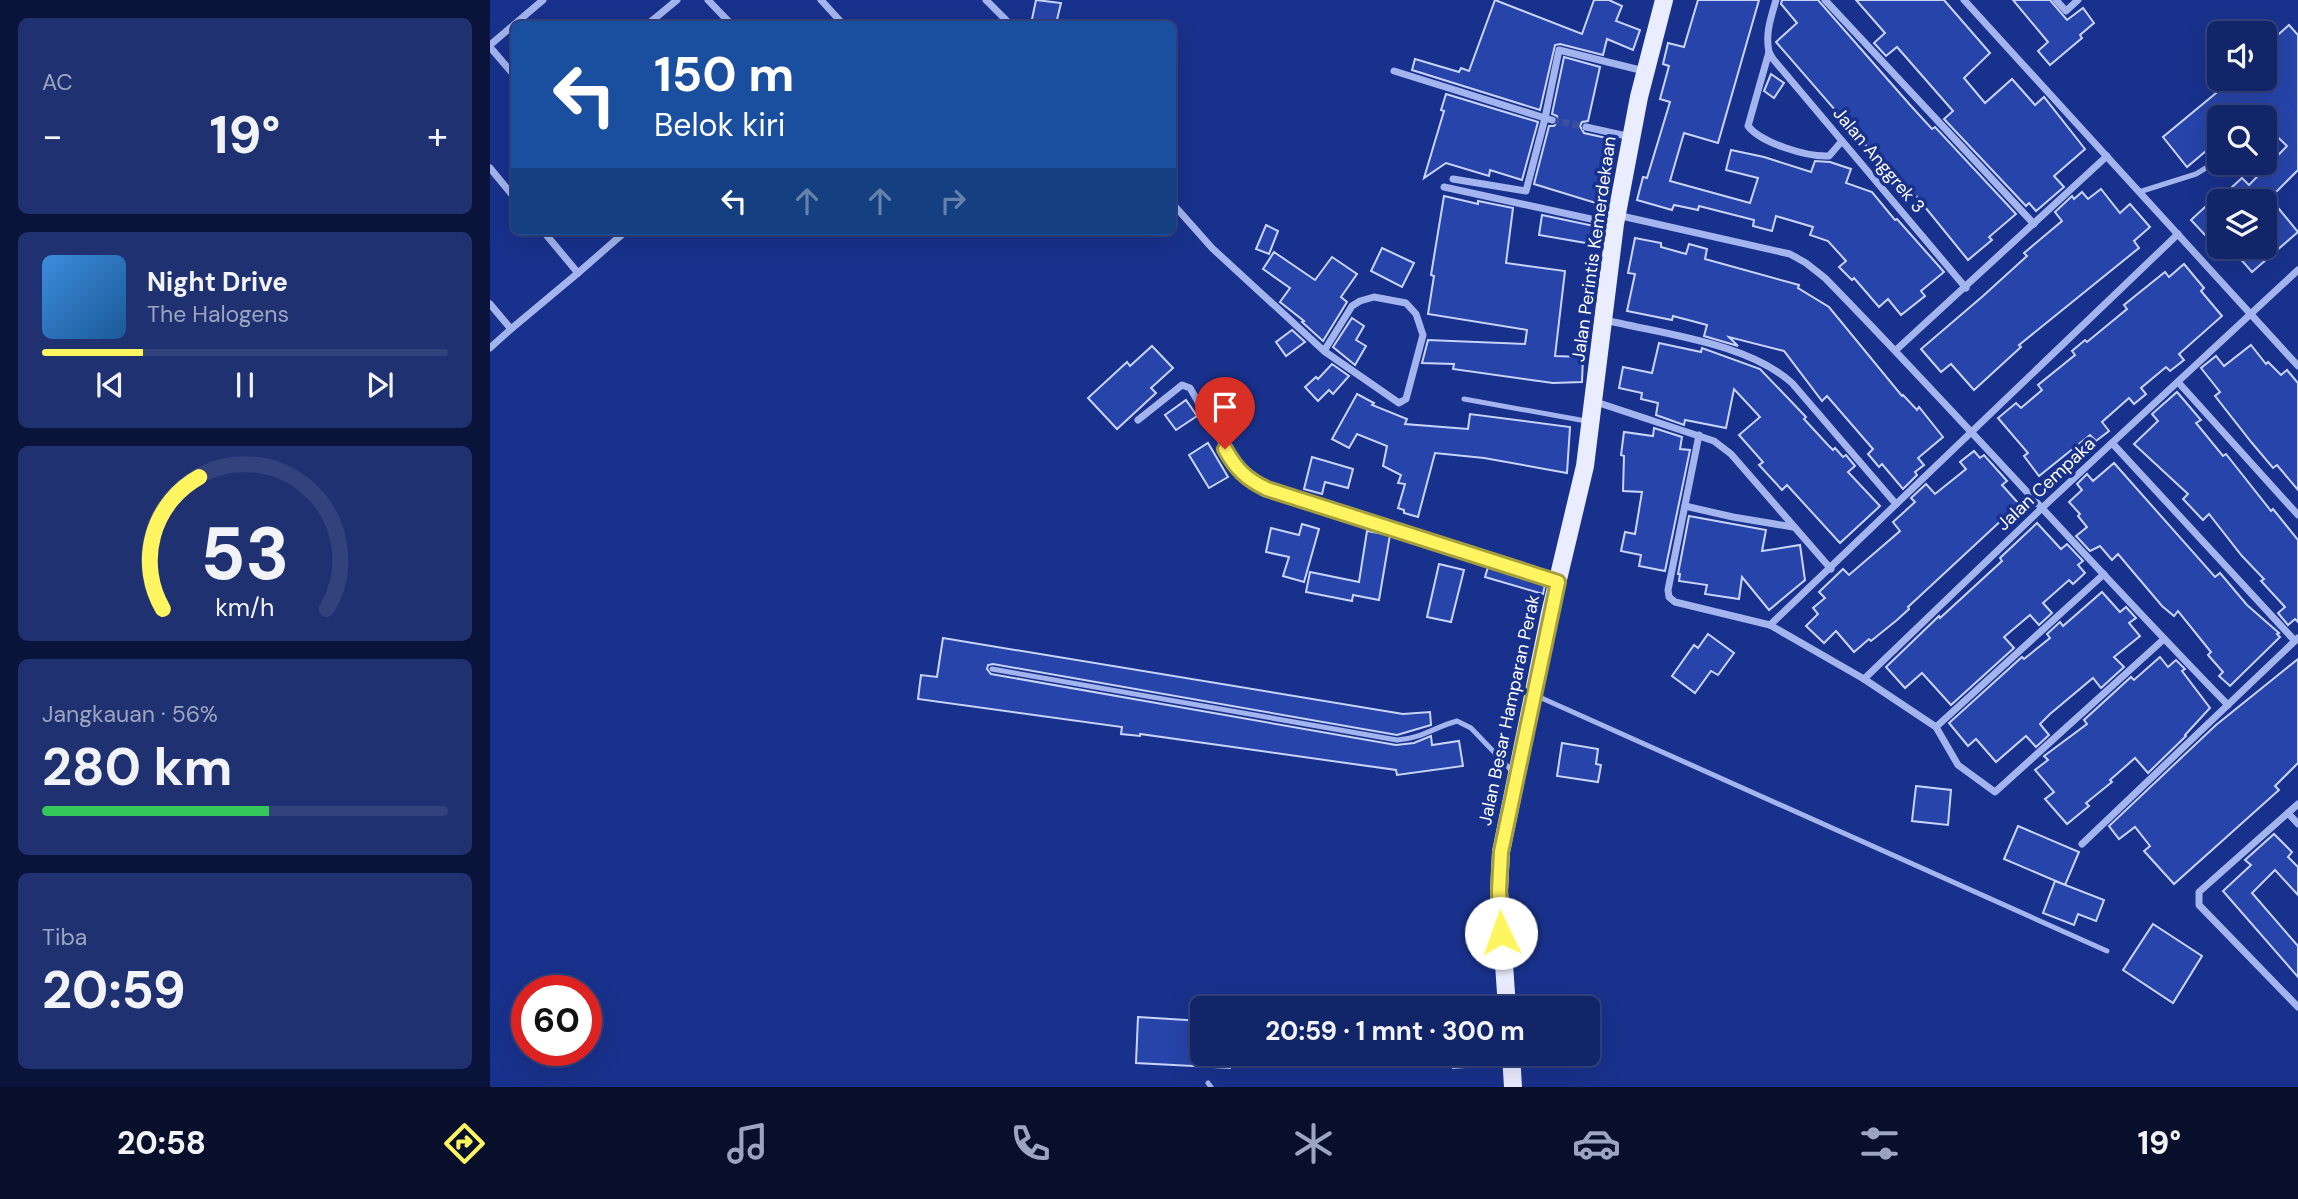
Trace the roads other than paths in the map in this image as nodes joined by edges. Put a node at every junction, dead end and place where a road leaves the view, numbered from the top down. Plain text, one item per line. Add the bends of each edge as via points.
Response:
1 (543, 0) edge
2 (677, 0) edge
3 (708, 0) edge
4 (821, 0) edge
5 (986, 0) edge
6 (1664, 0) edge
7 (1776, 0) edge
8 (1825, 0) edge
9 (1964, 0) edge
10 (2056, 0) edge
11 (2078, 0) edge
12 (519, 21) edge
13 (652, 21) edge
14 (728, 21) edge
15 (840, 21) edge
16 (1007, 21) edge
17 (511, 28) edge
18 (490, 46) edge
19 (1769, 52) junction
20 (511, 71) edge
21 (1394, 71) dead end
22 (1646, 71) junction
23 (1549, 119) junction
24 (1586, 127) tunnel mouth
25 (1632, 137) junction
26 (1842, 141) junction
27 (2107, 156) junction
28 (2207, 167) edge
29 (490, 168) edge
30 (1453, 179) dead end
31 (1444, 187) dead end
32 (2139, 192) junction
33 (511, 193) edge
34 (1176, 208) edge
35 (1616, 219) junction
36 (2034, 224) junction
37 (2178, 234) junction
38 (546, 235) edge
39 (621, 235) edge
40 (2298, 270) edge
41 (578, 273) junction
42 (1966, 288) junction
43 (490, 304) edge
44 (2251, 314) junction
45 (1604, 320) junction
46 (511, 329) junction
47 (490, 348) edge
48 (1896, 350) junction
49 (1324, 351) junction
50 (2296, 361) edge
51 (2178, 382) junction
52 (1464, 399) dead end
53 (1592, 401) junction
54 (1138, 420) dead end
55 (1589, 422) junction
56 (1972, 432) junction
57 (1699, 435) junction
58 (2112, 443) junction
59 (1585, 466) joint
60 (1896, 504) junction
61 (1685, 506) junction
62 (2043, 507) junction
63 (2298, 515) edge
64 (1793, 527) junction
65 (1830, 569) junction
66 (2104, 574) junction
67 (1558, 582) junction
68 (1770, 625) junction
69 (2164, 639) junction
70 (2296, 639) edge
71 (992, 668) dead end
72 (1864, 680) junction
73 (1534, 695) junction
74 (2228, 705) junction
75 (1936, 727) junction
76 (1516, 775) junction
77 (2298, 804) edge
78 (2288, 813) junction
79 (2298, 824) edge
80 (2082, 844) dead end
81 (2107, 951) dead end
82 (1506, 996) edge
83 (2298, 1007) edge
84 (1512, 1066) edge
85 (1513, 1087) edge

1 - 12 street
2 - 13 street
3 - 14 street
4 - 15 street
5 - 16 street
6 - 22 main road, Jalan Perintis Kemerdekaan
7 - 19 street via 1766,40
8 - 36 street
9 - 27 street
10 - 11 street via 2066,11
17 - 18 street
18 - 20 street
19 - 26 street, Jalan Anggrek 3
19 - 26 street via 1748,126 1791,150 1824,156
21 - 23 street
22 - 23 street via 1559,50
22 - 25 main road, Jalan Perintis Kemerdekaan
23 - 30 street via 1526,191
24 - 25 street
25 - 35 main road, Jalan Perintis Kemerdekaan
26 - 42 street, Jalan Anggrek 3
27 - 32 street
27 - 36 street
28 - 32 lane
29 - 33 street
31 - 35 street
32 - 37 street
34 - 49 street via 1212,248
35 - 45 main road, Jalan Perintis Kemerdekaan
35 - 48 street via 1790,254 1825,278
36 - 42 street
37 - 44 street
37 - 56 street
38 - 41 street
39 - 41 street
40 - 44 street, Jalan Cempaka
41 - 46 street
42 - 48 street
43 - 46 street
44 - 50 street
44 - 51 street, Jalan Cempaka
45 - 53 main road, Jalan Perintis Kemerdekaan
45 - 60 street via 1733,350 1780,371
46 - 47 street
48 - 56 street
49 - 49 street via 1399,403 1406,399 1423,335 1416,314 1406,303 1374,297 1352,306
51 - 58 street, Jalan Cempaka
51 - 63 street
52 - 55 lane
53 - 55 main road, Jalan Perintis Kemerdekaan
53 - 57 street
54 - 67 street via 1172,391 1182,385 1190,388 1237,469 1250,481
55 - 59 main road, Jalan Perintis Kemerdekaan
56 - 60 street
56 - 62 street
57 - 61 street
57 - 64 street via 1731,454
58 - 62 street, Jalan Cempaka
58 - 70 street
59 - 67 main road, Jalan Besar Hamparan Perak
60 - 65 street
61 - 64 street
61 - 68 street via 1669,597
62 - 66 street
62 - 72 street, Jalan Cempaka
64 - 65 street
65 - 68 street
66 - 69 street
66 - 75 street
67 - 73 main road, Jalan Besar Hamparan Perak
68 - 72 street
69 - 74 street
69 - 75 street via 1995,792 1958,765
70 - 74 street
71 - 76 lane via 1397,740 1457,721 1471,728
72 - 75 street
73 - 76 main road, Jalan Besar Hamparan Perak
73 - 81 lane
74 - 80 street
76 - 82 main road, Jalan Besar Hamparan Perak via 1501,852 1499,891
77 - 78 street
78 - 79 street
78 - 83 street via 2199,892 2198,898 2199,905
84 - 85 main road

